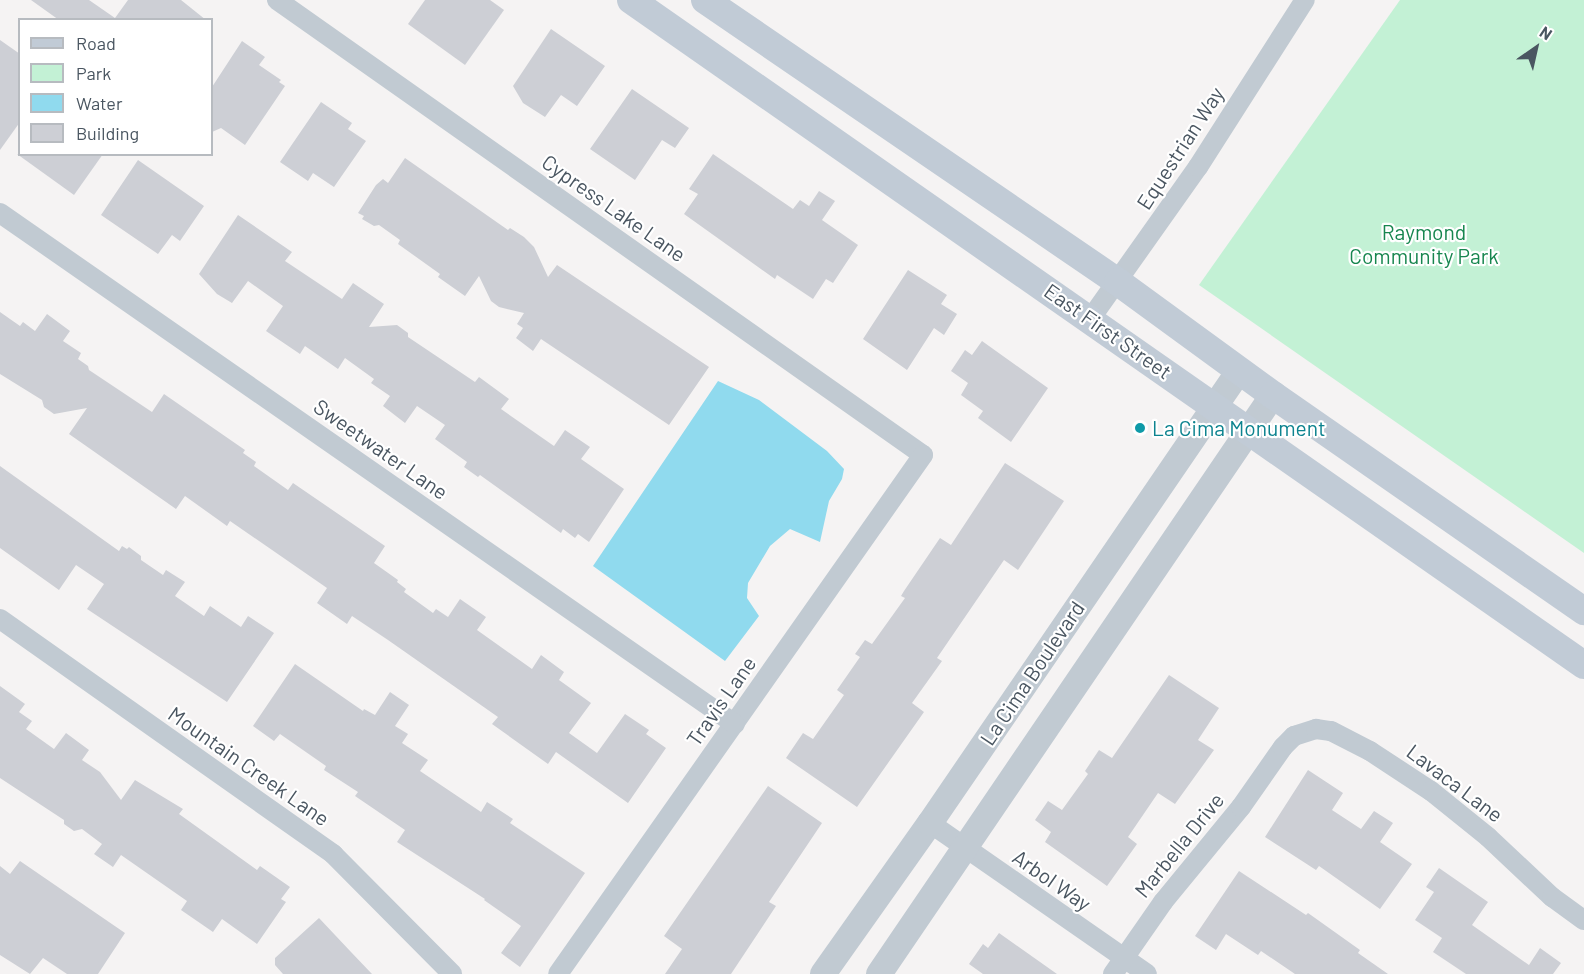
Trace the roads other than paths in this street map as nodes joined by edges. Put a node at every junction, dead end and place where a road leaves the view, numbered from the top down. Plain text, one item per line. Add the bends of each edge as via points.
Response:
1 (277, 0) edge
2 (631, 0) edge
3 (705, 0) edge
4 (1305, 0) edge
5 (0, 213) edge
6 (1118, 282) junction
7 (1091, 318) junction
8 (1239, 371) junction
9 (1273, 395) junction
10 (1214, 407) junction
11 (1249, 432) junction
12 (923, 455) joint
13 (1584, 611) edge
14 (0, 619) edge
15 (1584, 664) edge
16 (735, 724) junction
17 (1282, 747) joint
18 (930, 823) junction
19 (965, 847) junction
20 (1584, 920) edge
21 (1118, 967) edge
22 (452, 974) edge
23 (558, 974) edge
24 (823, 974) edge
25 (879, 974) edge
26 (1147, 974) edge

1 - 12 street, Cypress Lake Lane
2 - 7 main road, East First Street
3 - 6 main road, East First Street
4 - 6 street, Equestrian Way via 1198,168
5 - 16 street, Sweetwater Lane
6 - 7 street, Equestrian Way
6 - 8 main road, East First Street
7 - 10 main road, East First Street
8 - 9 main road, East First Street
8 - 10 street, La Cima Boulevard
9 - 11 street, La Cima Boulevard
9 - 13 main road, East First Street
10 - 11 main road, East First Street
10 - 18 street, La Cima Boulevard
11 - 15 main road, East First Street
11 - 19 street, La Cima Boulevard
12 - 16 street, Travis Lane
14 - 22 street, Mountain Creek Lane via 333,854
16 - 23 street, Travis Lane
17 - 20 street, Lavaca Lane via 1301,733 1323,729 1371,751 1460,813 1533,880
17 - 21 street, Marbella Drive
18 - 19 street, Arbol Way
18 - 24 street, La Cima Boulevard
19 - 21 street, Arbol Way
19 - 25 street, La Cima Boulevard
21 - 26 street, Arbol Way

